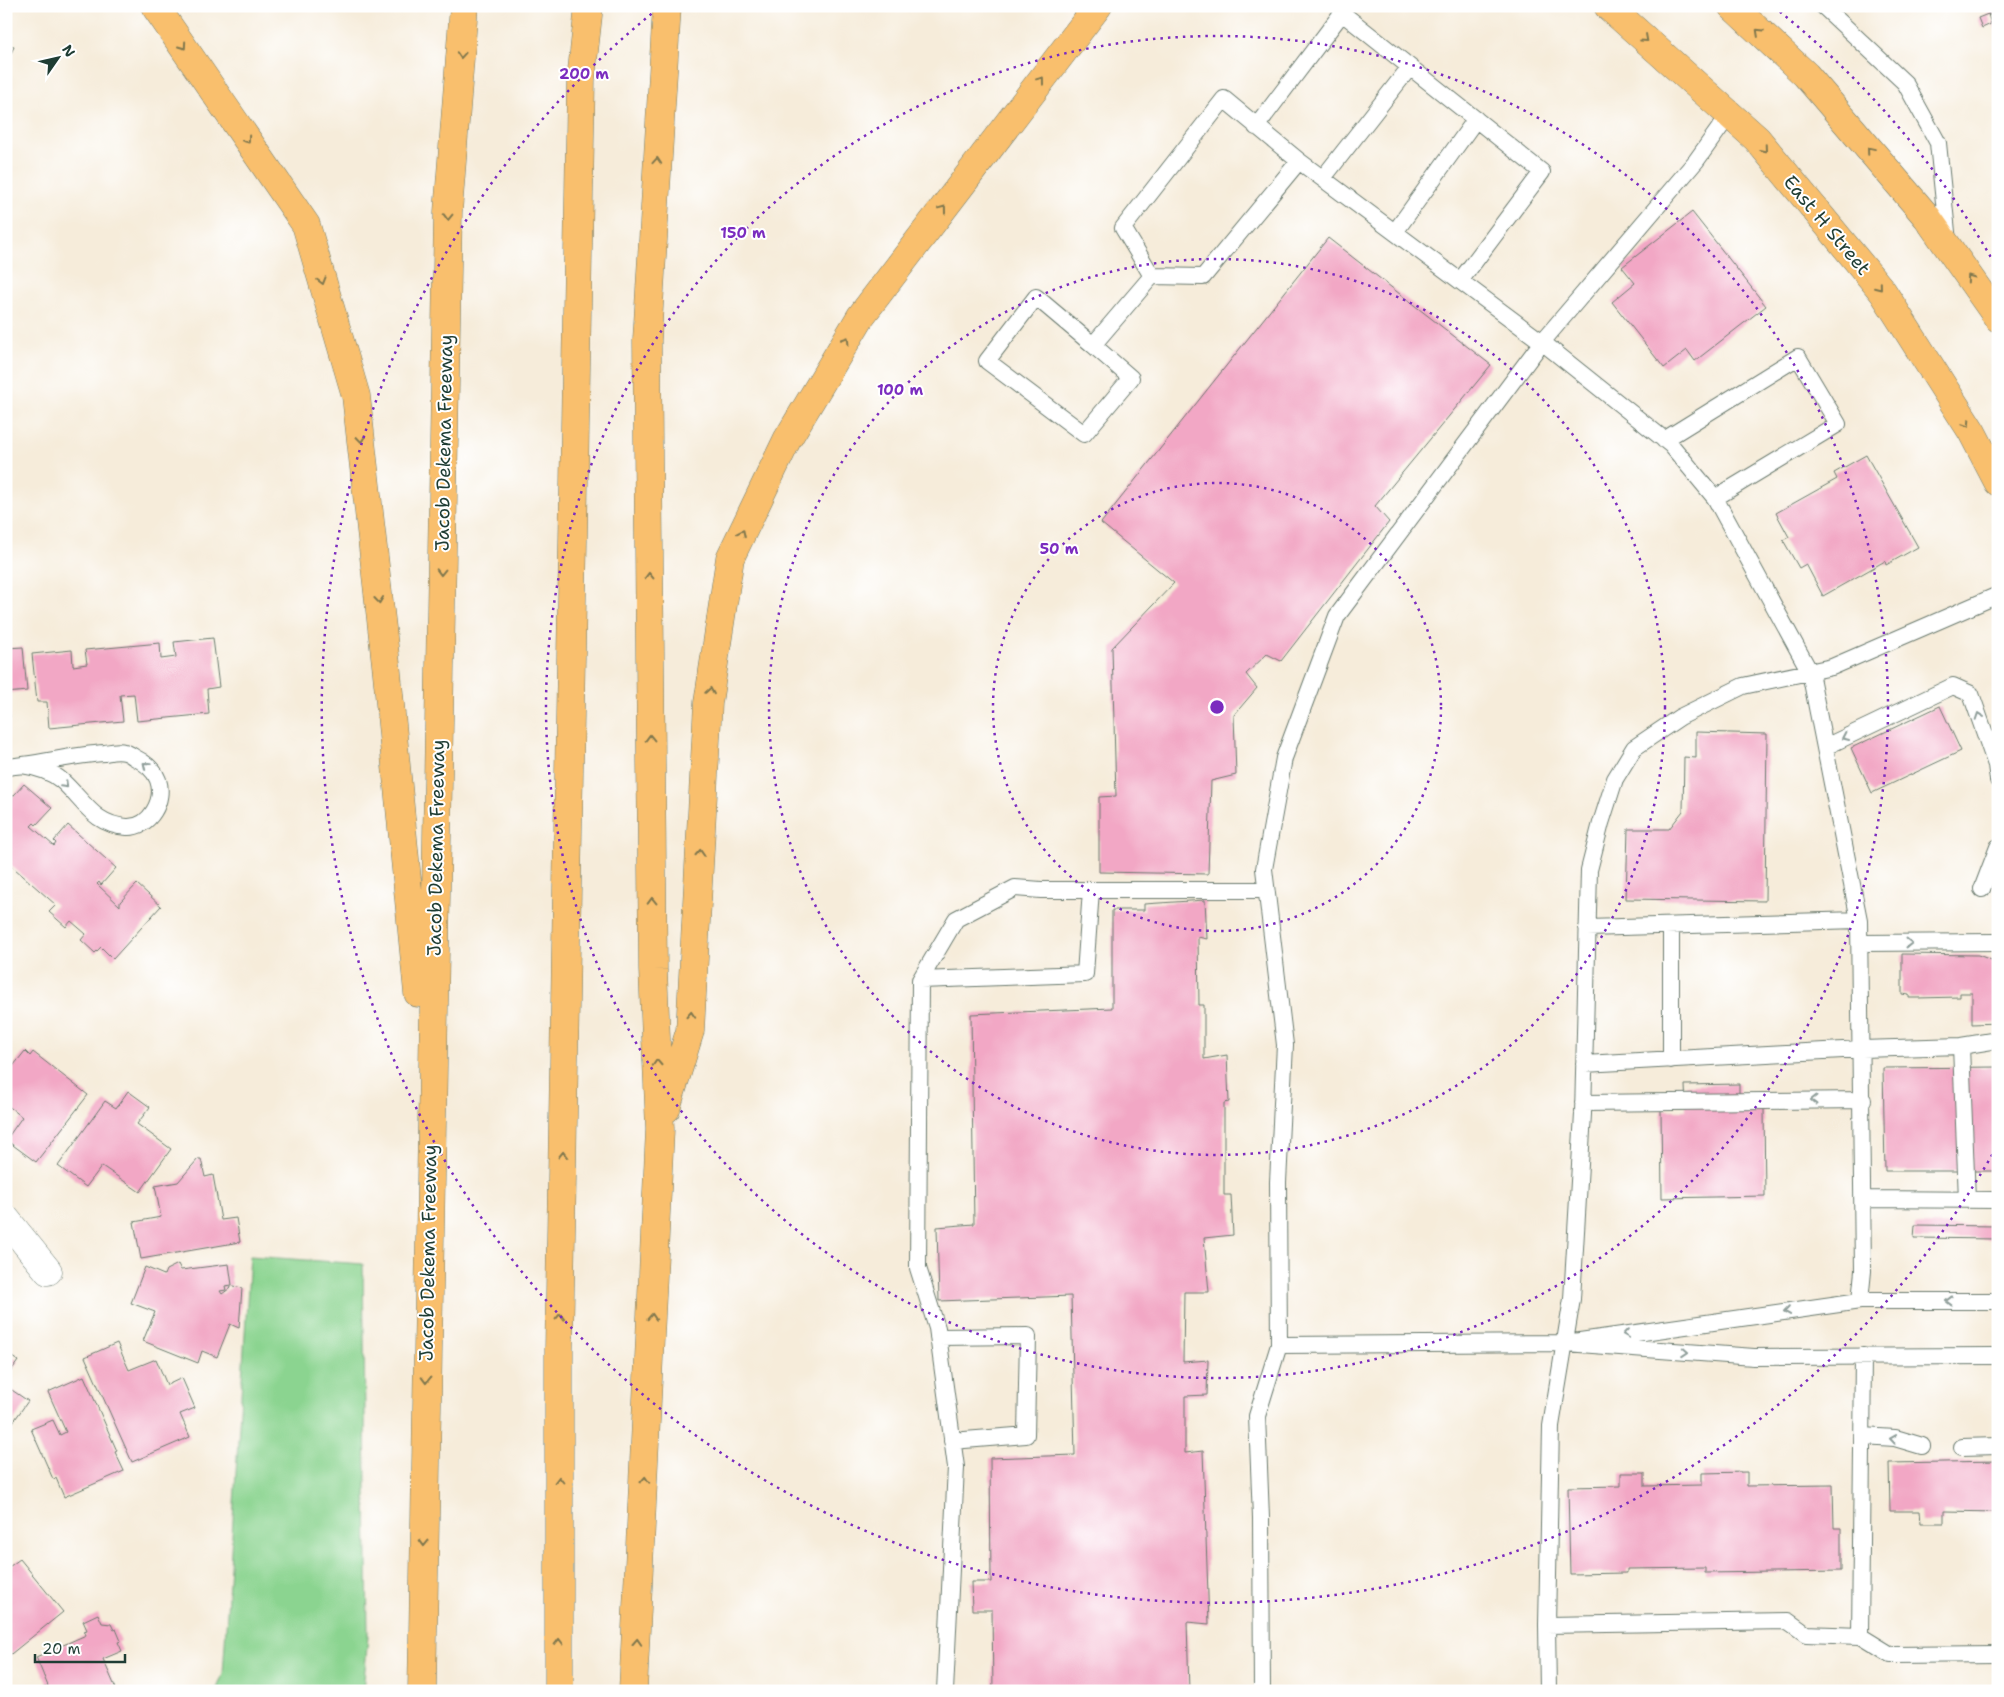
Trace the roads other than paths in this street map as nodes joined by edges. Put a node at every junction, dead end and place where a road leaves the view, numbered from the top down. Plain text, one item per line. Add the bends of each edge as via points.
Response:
1 (155, 6) edge
2 (464, 6) edge
3 (589, 6) edge
4 (668, 6) edge
5 (1098, 6) edge
6 (1608, 6) edge
7 (1732, 6) edge
8 (1823, 6) edge
9 (1410, 67) junction
10 (1730, 115) junction
11 (1476, 119) junction
12 (1256, 127) junction
13 (1299, 161) junction
14 (1323, 178) junction
15 (1395, 232) junction
16 (1949, 249) junction
17 (1152, 276) junction
18 (1460, 281) junction
19 (1998, 318) edge
20 (1542, 342) junction
21 (1093, 345) junction
22 (1664, 440) junction
23 (1998, 482) edge
24 (1715, 498) junction
25 (1998, 595) edge
26 (1810, 672) junction
27 (1825, 747) junction
28 (14, 766) edge
29 (1998, 780) edge
30 (1998, 848) edge
31 (1982, 889) dead end
32 (1091, 890) junction
33 (1266, 890) junction
34 (1860, 920) junction
35 (1671, 926) junction
36 (1587, 928) junction
37 (1860, 942) junction
38 (1998, 942) edge
39 (920, 980) junction
40 (1998, 1040) edge
41 (1961, 1046) junction
42 (1862, 1049) junction
43 (1671, 1060) junction
44 (1584, 1064) junction
45 (1862, 1100) junction
46 (1583, 1103) junction
47 (430, 1122) junction
48 (660, 1129) junction
49 (1863, 1199) junction
50 (1967, 1200) junction
51 (1998, 1200) edge
52 (6, 1219) edge
53 (48, 1271) dead end
54 (1860, 1301) junction
55 (1998, 1301) edge
56 (938, 1337) junction
57 (1566, 1343) junction
58 (1279, 1345) junction
59 (1863, 1356) junction
60 (1998, 1356) edge
61 (1862, 1436) junction
62 (952, 1441) junction
63 (1922, 1446) dead end
64 (1998, 1446) edge
65 (1962, 1447) dead end
66 (1547, 1625) junction
67 (1860, 1636) junction
68 (1998, 1654) edge
69 (422, 1691) edge
70 (559, 1691) edge
71 (633, 1691) edge
72 (945, 1691) edge
73 (1262, 1691) edge
74 (1548, 1691) edge

1 -> 47 main road via 306,226 356,396 388,683
2 -> 47 main road, Jacob Dekema Freeway via 448,212
70 -> 3 main road via 560,1330 580,118
48 -> 4 main road via 653,970 647,340
48 -> 5 main road via 690,1031 708,704 730,558 787,440 861,316
6 -> 10 main road, East H Street
16 -> 7 main road via 1927,217 1806,75
8 - 16 lane via 1905,83 1938,143
9 - 11 lane
9 - 12 lane via 1342,13
9 - 14 lane
10 - 20 lane via 1696,161
10 -> 23 main road, East H Street via 1757,140 1883,292 1972,432
11 - 15 lane
11 - 18 lane via 1542,172
12 - 13 lane
12 - 17 lane via 1224,99 1123,228
13 - 14 lane
13 - 17 lane via 1203,277
14 - 15 lane
15 - 18 lane
19 -> 16 main road
17 - 21 lane
18 - 20 lane
20 - 22 lane
20 - 33 lane via 1337,616 1284,758 1264,869
21 - 21 lane via 1131,378 1084,434 987,360 1036,298
22 - 24 lane
22 - 24 lane via 1798,357 1838,424
24 - 26 lane
25 - 26 lane via 1832,667
26 - 27 lane
26 - 36 lane via 1743,686 1680,717 1634,748 1615,779 1601,823 1589,870
29 -> 27 lane via 1971,694 1953,686
27 - 34 lane
28 -> 28 lane via 38,768 60,779 105,823 129,827 139,824 147,819 159,802 158,779 152,769 124,752
30 - 31 lane
32 - 33 lane
32 - 39 lane via 1015,888 956,919
32 - 39 lane via 1085,974
33 - 58 lane via 1285,1044 1278,1182
34 - 35 lane
34 - 37 lane
35 - 36 lane
35 - 43 lane
36 - 44 lane
37 -> 38 lane
37 - 42 lane
39 - 56 lane via 918,1268
40 - 41 lane
41 - 42 lane
41 - 50 lane
42 - 43 lane
42 - 45 lane
43 - 44 lane
44 - 46 lane
45 -> 46 lane
45 - 49 lane
46 - 57 lane via 1572,1299
47 -> 69 main road, Jacob Dekema Freeway
71 -> 48 main road
49 - 50 lane
49 - 54 lane
50 - 51 lane
52 - 53 street
55 -> 54 lane
54 -> 57 lane
56 - 62 lane
56 - 62 lane via 1028,1336 1026,1435
57 - 58 lane
57 -> 59 lane via 1754,1357
57 - 66 lane via 1551,1426
58 - 73 lane via 1257,1416
59 - 60 lane
59 - 61 lane
63 -> 61 lane via 1895,1438
61 - 67 lane
62 - 72 lane via 956,1466
64 - 65 lane
66 - 67 lane via 1788,1621 1806,1634
66 - 74 lane
67 - 68 lane via 1892,1655

